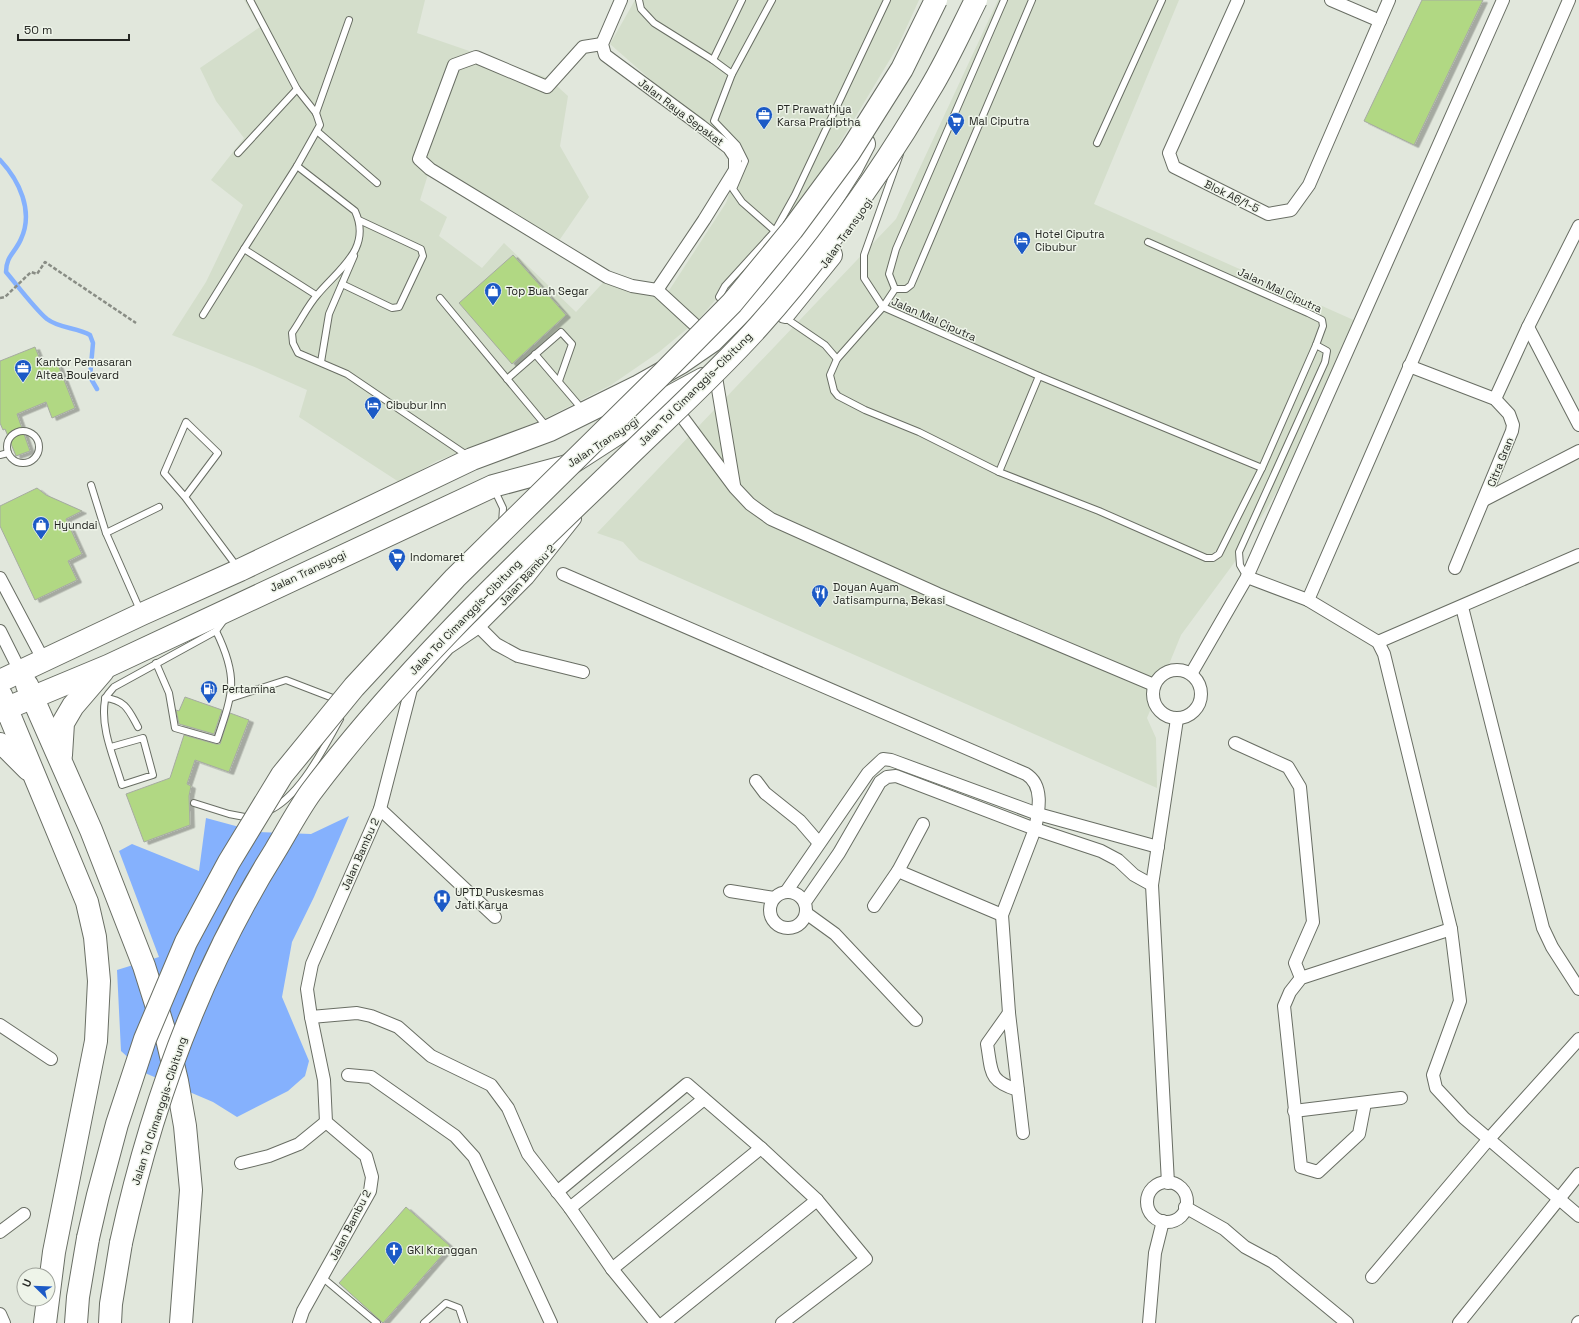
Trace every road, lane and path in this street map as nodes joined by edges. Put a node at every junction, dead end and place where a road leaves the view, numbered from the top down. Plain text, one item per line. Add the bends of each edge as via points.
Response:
1 (250, 0) edge
2 (621, 0) edge
3 (639, 0) edge
4 (742, 0) edge
5 (772, 0) edge
6 (888, 0) edge
7 (932, 0) edge
8 (936, 0) edge
9 (975, 0) edge
10 (1004, 0) edge
11 (1032, 0) edge
12 (1162, 0) edge
13 (1238, 0) edge
14 (1331, 0) edge
15 (1389, 0) edge
16 (1503, 0) edge
17 (1570, 0) edge
18 (349, 20) dead end
19 (1380, 20) junction
20 (602, 44) junction
21 (713, 60) junction
22 (732, 74) junction
23 (298, 89) junction
24 (316, 113) junction
25 (318, 132) junction
26 (906, 138) junction
27 (1097, 143) dead end
28 (238, 153) dead end
29 (297, 166) junction
30 (377, 183) dead end
31 (359, 220) junction
32 (1579, 226) edge
33 (775, 231) junction
34 (1148, 242) dead end
35 (244, 249) junction
36 (356, 251) junction
37 (342, 284) junction
38 (895, 289) junction
39 (658, 290) junction
40 (316, 295) junction
41 (758, 295) junction
42 (0, 298) edge
43 (440, 298) dead end
44 (883, 307) junction
45 (203, 314) dead end
46 (782, 315) junction
47 (136, 323) dead end
48 (1528, 328) junction
49 (712, 341) junction
50 (1316, 345) junction
51 (535, 354) junction
52 (837, 359) junction
53 (321, 362) junction
54 (1410, 366) junction
55 (715, 371) junction
56 (1040, 376) junction
57 (507, 379) junction
58 (559, 381) junction
59 (668, 398) junction
60 (1495, 399) junction
61 (585, 412) junction
62 (1579, 425) edge
63 (629, 426) junction
64 (550, 430) junction
65 (1579, 451) edge
66 (8, 453) junction
67 (0, 455) edge
68 (472, 459) junction
69 (1262, 468) junction
70 (999, 472) junction
71 (91, 485) dead end
72 (493, 486) junction
73 (735, 488) junction
74 (185, 497) junction
75 (1484, 500) junction
76 (158, 507) dead end
77 (106, 533) junction
78 (1579, 555) edge
79 (1455, 568) dead end
80 (240, 570) junction
81 (563, 574) dead end
82 (1247, 577) junction
83 (0, 578) edge
84 (1308, 600) junction
85 (234, 606) junction
86 (1462, 607) junction
87 (142, 614) junction
88 (479, 627) junction
89 (0, 631) edge
90 (216, 631) junction
91 (1378, 642) junction
92 (44, 661) junction
93 (156, 664) junction
94 (108, 666) junction
95 (20, 672) junction
96 (583, 672) dead end
97 (1191, 674) junction
98 (0, 681) edge
99 (1154, 685) junction
100 (33, 698) junction
101 (105, 698) junction
102 (231, 698) junction
103 (2, 704) edge
104 (345, 711) dead end
105 (1177, 719) junction
106 (138, 727) dead end
107 (1235, 743) dead end
108 (0, 744) edge
109 (111, 748) junction
110 (61, 760) junction
111 (36, 777) junction
112 (756, 780) dead end
113 (194, 803) dead end
114 (380, 809) junction
115 (1038, 814) junction
116 (923, 824) dead end
117 (1035, 828) junction
118 (819, 843) junction
119 (1158, 847) junction
120 (898, 871) junction
121 (1152, 885) junction
122 (730, 891) dead end
123 (786, 892) junction
124 (774, 898) junction
125 (874, 906) dead end
126 (806, 907) junction
127 (1002, 915) junction
128 (495, 917) dead end
129 (1451, 929) junction
130 (1302, 978) junction
131 (1579, 989) edge
132 (1009, 1013) junction
133 (311, 1018) junction
134 (916, 1020) dead end
135 (0, 1025) edge
136 (1579, 1039) edge
137 (51, 1058) dead end
138 (348, 1075) dead end
139 (1018, 1090) junction
140 (1401, 1098) dead end
141 (704, 1099) junction
142 (1365, 1104) junction
143 (1294, 1111) junction
144 (326, 1122) junction
145 (1023, 1133) dead end
146 (1488, 1140) junction
147 (761, 1148) junction
148 (241, 1163) dead end
149 (1579, 1174) edge
150 (1168, 1183) junction
151 (557, 1192) junction
152 (1558, 1198) junction
153 (817, 1200) junction
154 (1186, 1207) junction
155 (570, 1208) junction
156 (24, 1214) dead end
157 (1579, 1216) edge
158 (1163, 1221) junction
159 (0, 1232) edge
160 (612, 1269) junction
161 (1372, 1277) dead end
162 (323, 1278) junction
163 (0, 1314) edge
164 (4, 1323) edge
165 (45, 1323) edge
166 (76, 1323) edge
167 (110, 1323) edge
168 (181, 1323) edge
169 (299, 1323) edge
170 (377, 1323) edge
171 (424, 1323) edge
172 (464, 1323) edge
173 (551, 1323) edge
174 (656, 1323) edge
175 (664, 1323) edge
176 (782, 1323) edge
177 (1149, 1323) edge
178 (1347, 1323) edge
179 (1459, 1323) edge

1 - 23 lane
2 - 20 street
3 - 21 lane via 640,9 654,23
4 - 21 lane
5 - 22 lane
6 - 33 lane via 795,195
7 - 41 highway via 852,167 822,214
8 - 166 highway, bridge via 902,69 849,153 792,230 732,303 455,578 354,687 282,775 229,862 186,942 145,1039 117,1124 98,1195 88,1238
9 - 26 highway, Jalan Transyogi
9 - 167 highway, Jalan Tol Cimanggis–Cibitung, bridge via 932,86 879,173 820,252 758,326 690,397 478,601 379,708 310,794 258,878 219,950 179,1043 149,1133 130,1202 121,1243
10 - 38 lane via 896,249 890,274
11 - 38 lane via 911,285 906,289
12 - 27 lane
13 - 19 street, Blok A6/1-5 via 1169,153 1174,167 1268,214 1291,210 1309,185
14 - 19 street
15 - 19 street, Blok A6/1-5
16 - 82 street
17 - 54 street
18 - 24 lane
20 - 39 street, Jalan Raya Sepakat via 605,55 701,126 729,148 735,157 735,170
20 - 39 street via 583,47 547,87 476,57 454,65 420,154 420,160 430,169 607,278 632,286
21 - 22 lane
22 - 33 lane via 714,121 737,145 745,161 733,189 742,202
23 - 24 lane
23 - 28 lane
24 - 25 lane via 320,126
25 - 29 lane
25 - 30 lane
26 - 44 lane via 864,256 864,278
26 - 46 highway, Jalan Transyogi via 848,234
29 - 31 lane via 355,211
29 - 35 lane
31 - 36 lane via 360,240
31 - 37 lane via 421,249 423,256 399,308 392,308
32 - 48 street
33 - 41 lane via 725,286 719,297 723,302
34 - 50 lane, Jalan Mal Ciputra via 1322,320 1323,326
35 - 40 lane
35 - 45 lane
36 - 37 lane
36 - 40 lane
37 - 53 lane via 329,314
38 - 44 lane
39 - 49 street
40 - 53 lane via 292,332 292,338 298,352
41 - 49 highway
42 - 47 path via 5,298 31,272 37,274 45,262
43 - 57 lane
44 - 52 lane, Jalan Mal Ciputra
44 - 56 lane, Jalan Mal Ciputra
46 - 52 lane via 825,345
46 - 55 highway, Jalan Transyogi
48 - 60 street
48 - 62 street
49 - 61 highway via 680,363
50 - 69 lane, Jalan Mal Ciputra
50 - 82 lane via 1327,351 1325,362 1239,552 1240,565
51 - 57 lane
51 - 58 lane
51 - 58 lane via 561,332 572,344
52 - 70 lane, Jalan Mal Ciputra via 830,375 838,396 919,432
53 - 68 lane via 347,374
54 - 60 street, Citra Gran
54 - 84 street
55 - 59 highway, Jalan Transyogi via 693,386
55 - 73 street
56 - 69 lane, Jalan Mal Ciputra
56 - 70 lane
57 - 64 lane
58 - 61 lane
59 - 63 highway, Jalan Transyogi
59 - 73 street
60 - 75 street, Citra Gran via 1509,414 1513,425
61 - 64 highway
63 - 72 highway, Jalan Transyogi via 567,466
63 - 88 street, Jalan Bambu 2 via 626,446 619,460 528,578
64 - 68 highway
65 - 75 street
66 - 66 lane via 8,444 12,436 19,431 28,431 36,437 40,445 38,454 31,461 23,463 14,460
66 - 67 lane
68 - 80 highway
69 - 70 lane, Jalan Mal Ciputra via 1222,549 1216,557 1208,559 1099,511
71 - 77 lane
72 - 85 highway, Jalan Transyogi
72 - 102 lane via 502,508 502,532 488,555 417,623 358,690 349,704 286,680
73 - 99 street via 750,504 771,518 938,594
74 - 74 lane via 218,455 186,422 164,473
74 - 80 lane
75 - 79 street, Citra Gran
76 - 77 lane
77 - 87 lane
78 - 86 street
80 - 87 highway
81 - 115 street via 1026,774 1035,780 1038,786
82 - 84 street
82 - 97 street
83 - 92 street
84 - 91 street
85 - 90 lane
85 - 94 highway, Jalan Transyogi
86 - 91 street
86 - 131 street via 1543,928
87 - 92 highway
88 - 96 street via 496,644 518,656
88 - 114 street, Jalan Bambu 2 via 448,648 411,689
89 - 95 street
90 - 93 lane
90 - 102 lane via 232,672
91 - 129 street via 1384,654
92 - 95 highway
93 - 101 lane via 114,687
93 - 102 lane via 169,693 175,728 217,740
94 - 100 highway, Jalan Transyogi
94 - 110 highway via 83,693 63,723
95 - 98 highway
95 - 100 highway
97 - 99 street via 1170,671
97 - 105 street via 1201,689 1201,698 1198,707 1192,713 1185,718
99 - 105 street via 1153,697 1156,708 1165,716
100 - 103 highway, Jalan Transyogi
100 - 110 highway
101 - 106 lane via 116,699 128,708
101 - 109 lane via 104,726
103 - 111 highway
104 - 113 lane via 308,774 278,807 252,818
105 - 119 street
107 - 130 street via 1288,767 1300,787 1313,922 1295,963
108 - 111 highway
109 - 109 lane via 122,785 153,775 142,738
110 - 168 highway, bridge via 92,830 144,966 177,1081 185,1126 191,1190
111 - 165 highway via 87,902 95,937 99,981 96,1041 54,1252
112 - 118 street via 765,793 800,821
114 - 128 street
114 - 133 street, Jalan Bambu 2 via 312,964 307,989
115 - 117 street
115 - 118 street via 891,760 883,760 868,773
115 - 119 street
116 - 120 street
117 - 121 street via 1101,851
117 - 126 street via 896,776 887,777 880,782
117 - 127 street
118 - 123 street
119 - 121 street
120 - 125 street
120 - 127 street
121 - 150 street
122 - 124 street
123 - 124 street
123 - 126 street via 797,894
124 - 126 street via 770,907 771,918 783,928 798,926 802,922
126 - 134 street
127 - 132 street
129 - 130 street
129 - 146 street via 1460,1000 1433,1075 1436,1088
130 - 143 street via 1290,992 1284,1006
132 - 139 street
132 - 139 street via 986,1044 992,1076 1004,1086
133 - 144 street, Jalan Bambu 2 via 324,1080
133 - 151 street via 358,1013 371,1016 398,1027 431,1056 491,1085 508,1108 528,1154
135 - 137 street
136 - 146 street
138 - 173 street via 371,1077 455,1136 474,1157
139 - 145 street
140 - 142 street
141 - 147 street
141 - 151 street via 687,1084
141 - 155 street
142 - 143 street
142 - 143 street via 1359,1134 1318,1172 1301,1167
144 - 148 street via 299,1144 269,1156
144 - 162 street, Jalan Bambu 2 via 366,1156 372,1177 370,1191
146 - 152 street
146 - 161 street
147 - 153 street
147 - 160 street
149 - 152 street
150 - 154 street via 1184,1192
150 - 158 street via 1155,1187 1147,1199 1151,1213
151 - 155 street
152 - 157 street
152 - 179 street
153 - 175 street
153 - 176 street via 866,1259
154 - 158 street via 1178,1218
154 - 178 street via 1224,1229 1245,1247 1273,1262
155 - 160 street
156 - 159 street
158 - 177 street via 1155,1253
160 - 174 street
162 - 169 street, Jalan Bambu 2 via 303,1311
162 - 170 lane
163 - 164 street
171 - 172 lane via 446,1303 459,1308

